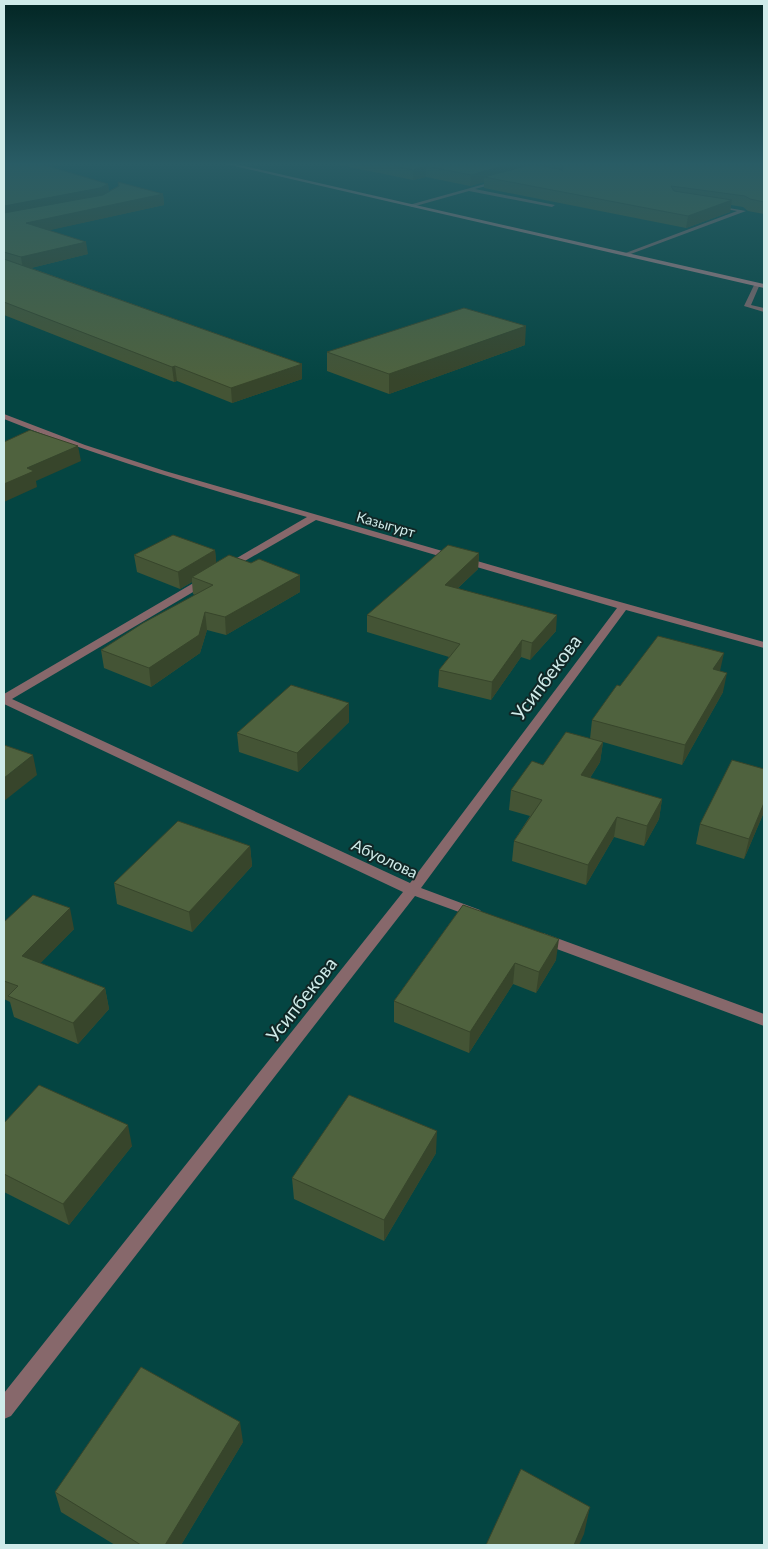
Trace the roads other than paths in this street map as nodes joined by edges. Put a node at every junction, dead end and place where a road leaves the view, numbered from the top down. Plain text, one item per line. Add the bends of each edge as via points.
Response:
1 (549, 236) edge
2 (674, 236) edge
3 (626, 254) junction
4 (761, 285) edge
5 (764, 310) edge
6 (4, 416) edge
7 (314, 517) junction
8 (623, 607) junction
9 (764, 646) edge
10 (4, 699) edge
11 (412, 890) junction
12 (487, 918) edge
13 (534, 935) edge
14 (764, 1020) edge
15 (4, 1409) edge

1 - 3 main road
2 - 3 street
3 - 4 main road
4 - 5 street via 747,306
6 - 7 street, Казыгурт via 139,466
7 - 8 street, Казыгурт
7 - 10 street
8 - 9 street, Казыгурт
8 - 11 street, Усипбекова
10 - 11 street, Абуолова
11 - 12 street, Абуолова
11 - 15 street, Усипбекова
13 - 14 street

